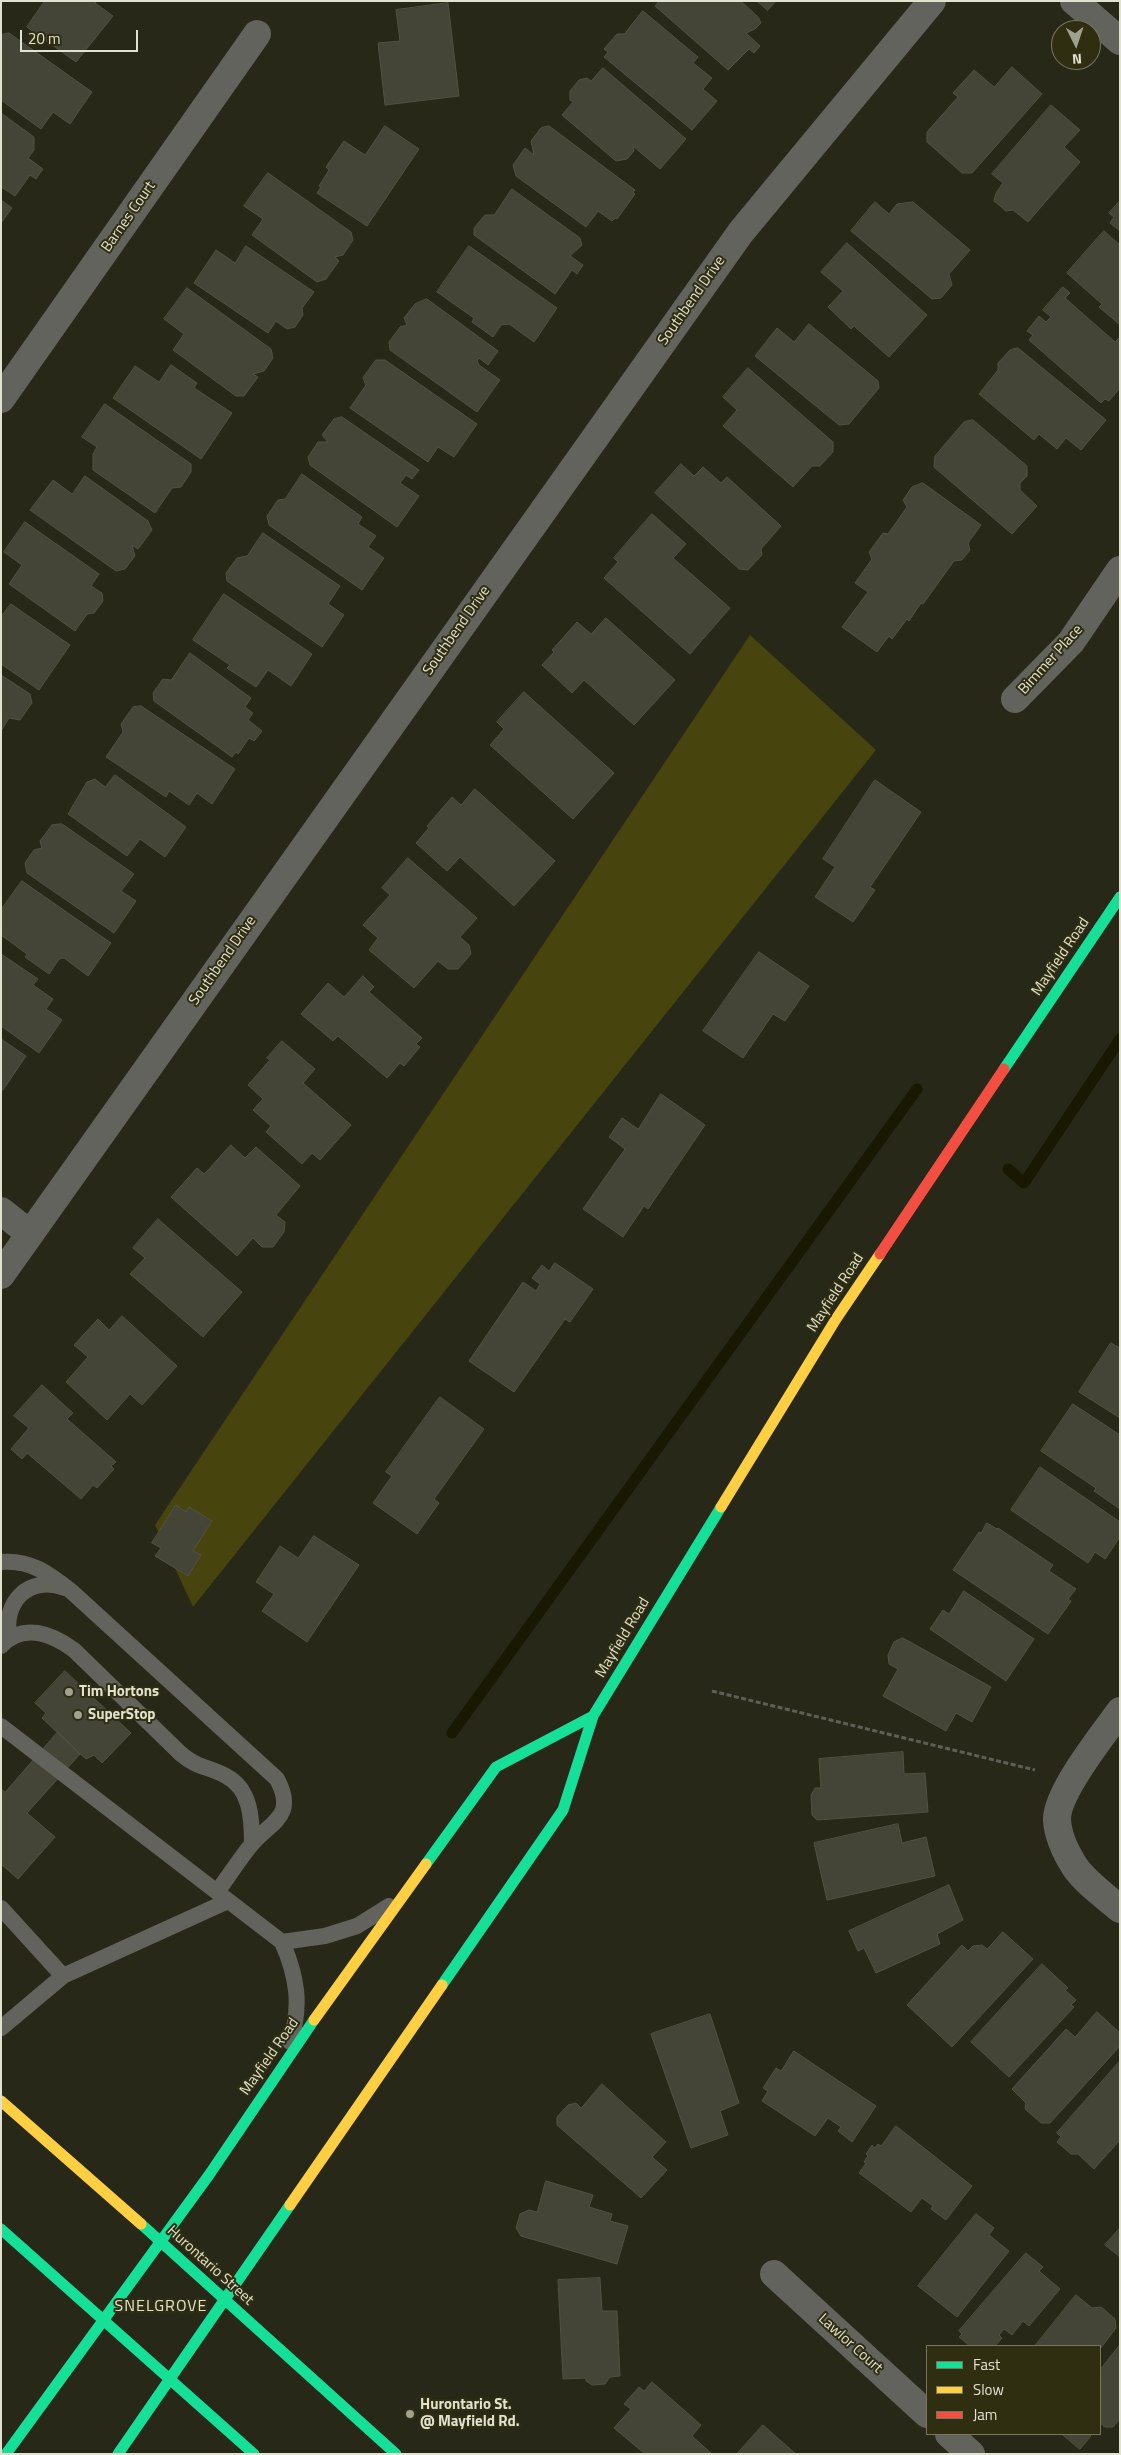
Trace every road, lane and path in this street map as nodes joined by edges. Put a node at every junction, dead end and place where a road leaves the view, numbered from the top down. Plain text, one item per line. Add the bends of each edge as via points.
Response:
1 (932, 1) edge
2 (1074, 1) edge
3 (257, 34) dead end
4 (1120, 41) edge
5 (1, 399) edge
6 (1120, 570) edge
7 (1015, 699) dead end
8 (1120, 897) edge
9 (1, 1211) edge
10 (30, 1234) junction
11 (1, 1275) edge
12 (1, 1562) edge
13 (71, 1591) junction
14 (5, 1643) edge
15 (712, 1691) dead end
16 (1120, 1711) edge
17 (593, 1716) junction
18 (1, 1726) edge
19 (1036, 1770) dead end
20 (252, 1844) junction
21 (223, 1897) junction
22 (402, 1898) junction
23 (1, 1908) edge
24 (1120, 1909) edge
25 (282, 1942) junction
26 (63, 1976) junction
27 (1, 2028) edge
28 (283, 2064) junction
29 (1, 2101) edge
30 (1, 2229) edge
31 (160, 2240) junction
32 (774, 2274) dead end
33 (225, 2300) junction
34 (102, 2319) junction
35 (170, 2379) junction
36 (926, 2413) edge
37 (950, 2435) edge
38 (6, 2454) edge
39 (118, 2454) edge
40 (254, 2454) edge
41 (396, 2454) edge
42 (971, 2454) edge

1 - 10 street, Southbend Drive via 741,232
2 - 4 street
3 - 5 street, Barnes Court
6 - 7 street, Bimmer Place via 1071,642
8 - 17 main road, Mayfield Road via 836,1319
9 - 10 street
10 - 11 street, Southbend Drive
12 - 13 lane via 18,1562 41,1568
13 - 14 lane via 46,1585 21,1594 12,1603 8,1615
13 - 20 lane via 276,1779 282,1789 282,1812 278,1822
14 - 20 lane via 30,1633 45,1634 58,1638 74,1650 194,1765 227,1776 248,1799
15 - 19 path
16 - 24 street via 1074,1778 1057,1818 1060,1841 1076,1868
17 - 22 main road, Mayfield Road via 496,1767
17 - 33 main road, Mayfield Road via 563,1810
18 - 21 lane
20 - 21 lane
21 - 25 lane
21 - 26 lane
22 - 25 lane via 357,1926 325,1936
22 - 28 main road, Mayfield Road
23 - 26 lane
25 - 28 lane via 292,1964 298,1990 297,2021
26 - 27 lane
28 - 31 main road, Mayfield Road via 209,2175
29 - 31 main road, Hurontario Street
30 - 34 main road
31 - 33 main road, Hurontario Street
31 - 34 main road, Mayfield Road
32 - 36 street, Lawlor Court
33 - 35 main road, Mayfield Road
33 - 41 main road, Hurontario Street
34 - 35 main road
34 - 38 main road, Mayfield Road
35 - 39 main road, Mayfield Road
35 - 40 main road
37 - 42 street

